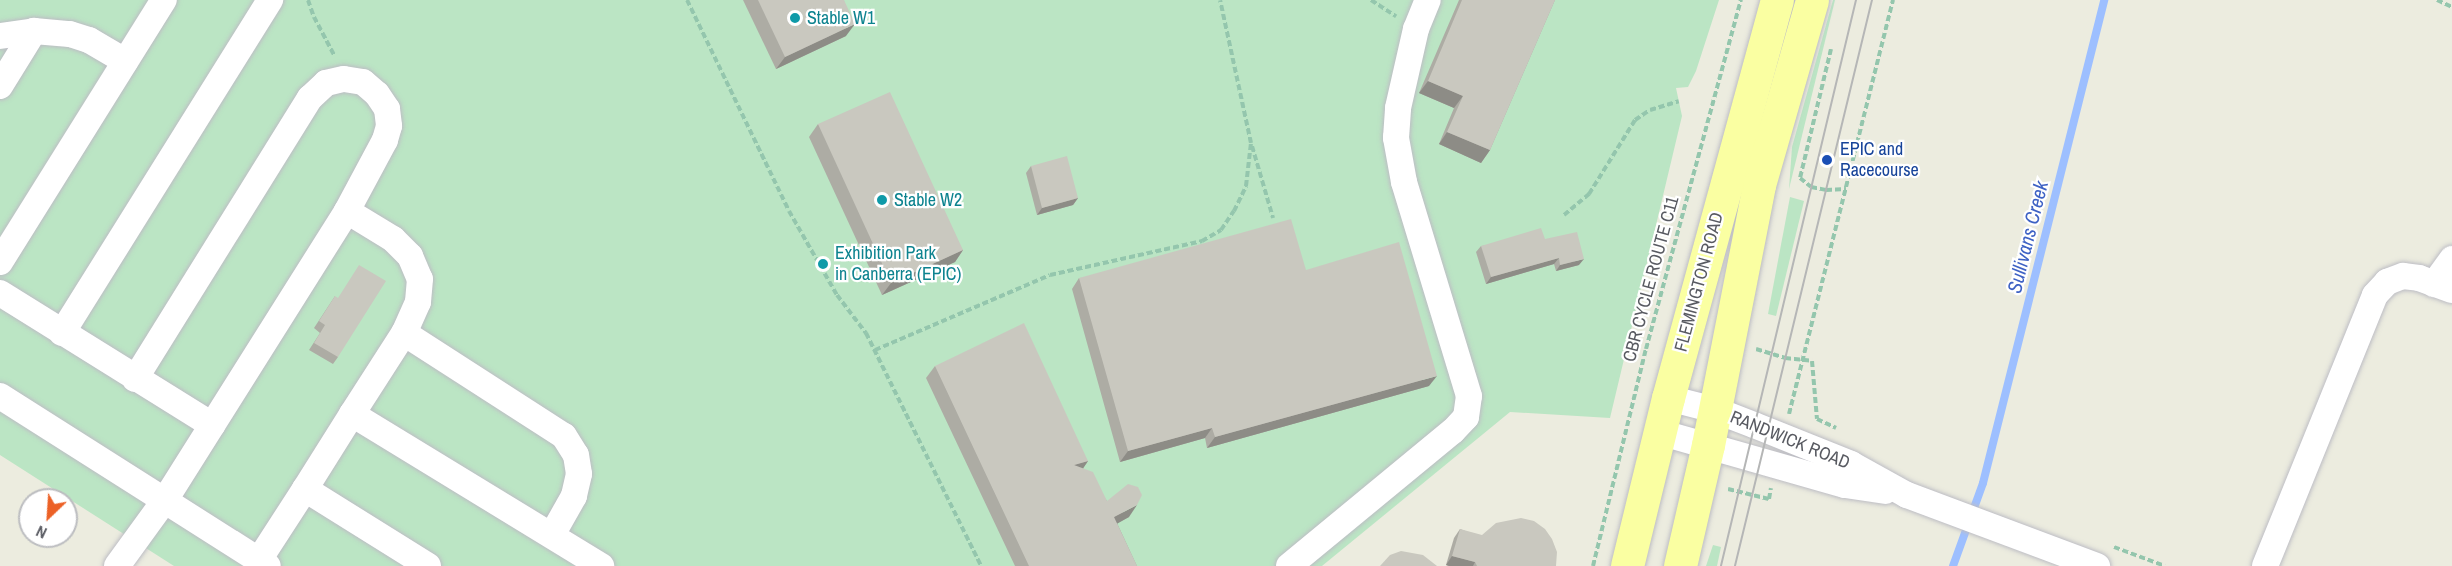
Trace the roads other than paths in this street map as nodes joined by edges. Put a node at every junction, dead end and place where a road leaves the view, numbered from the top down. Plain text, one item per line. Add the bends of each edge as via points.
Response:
1 (164, 0) edge
2 (270, 0) edge
3 (1428, 0) edge
4 (1777, 0) edge
5 (1812, 0) edge
6 (34, 31) junction
7 (0, 36) edge
8 (125, 61) junction
9 (0, 86) edge
10 (347, 211) junction
11 (2452, 259) edge
12 (0, 262) edge
13 (2443, 287) edge
14 (0, 294) edge
15 (62, 333) junction
16 (404, 333) junction
17 (135, 379) junction
18 (0, 396) edge
19 (1668, 398) junction
20 (1715, 410) junction
21 (352, 414) junction
22 (212, 425) junction
23 (1659, 432) junction
24 (1708, 445) junction
25 (305, 489) junction
26 (1908, 495) junction
27 (165, 500) junction
28 (552, 535) junction
29 (264, 563) edge
30 (117, 566) edge
31 (428, 566) edge
32 (601, 566) edge
33 (1289, 566) edge
34 (1627, 566) edge
35 (1680, 566) edge
36 (2097, 566) edge
37 (2265, 566) edge

1 - 8 street
2 - 15 street
3 - 33 street via 1416,29 1398,108 1396,138 1404,182 1468,391 1466,417
4 - 19 main road, FLEMINGTON ROAD
5 - 20 main road, FLEMINGTON ROAD via 1759,185
6 - 7 street
6 - 8 street via 89,40
6 - 9 street
8 - 12 street
10 - 16 street via 393,239 410,255 420,279 418,302
10 - 17 street via 389,126 387,109 377,94 363,82 347,79 326,83 310,98
10 - 22 street
11 - 13 street
13 - 37 street via 2403,276 2387,282 2375,295
14 - 15 street
15 - 17 street
16 - 21 street
16 - 28 street via 564,436 576,455 579,474 574,496
17 - 22 street
18 - 27 street
19 - 20 street, RANDWICK ROAD
19 - 23 main road, FLEMINGTON ROAD
20 - 24 main road, FLEMINGTON ROAD
20 - 26 street, RANDWICK ROAD via 1851,464
21 - 25 street
21 - 28 street
22 - 27 street
23 - 24 street, RANDWICK ROAD
23 - 34 main road, FLEMINGTON ROAD via 1634,468
24 - 26 street, RANDWICK ROAD via 1845,485
24 - 35 main road, FLEMINGTON ROAD
25 - 29 street
25 - 31 street
26 - 36 street, RANDWICK ROAD
27 - 29 street
27 - 30 street
28 - 32 street

